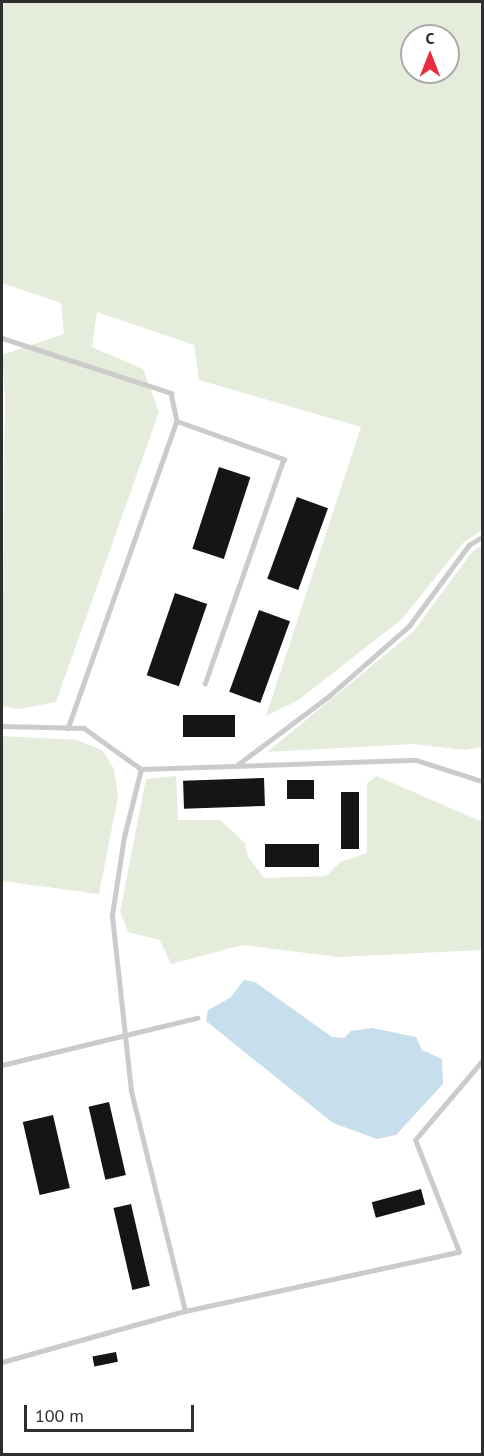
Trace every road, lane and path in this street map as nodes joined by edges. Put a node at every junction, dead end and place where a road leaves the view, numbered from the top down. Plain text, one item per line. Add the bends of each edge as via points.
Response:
1 (2, 338) edge
2 (177, 421) junction
3 (483, 537) edge
4 (205, 684) dead end
5 (2, 726) edge
6 (68, 728) junction
7 (237, 765) junction
8 (141, 769) junction
9 (483, 781) edge
10 (197, 1018) dead end
11 (122, 1036) junction
12 (483, 1061) edge
13 (2, 1065) edge
14 (185, 1311) junction
15 (2, 1362) edge

1 - 2 lane via 171,393
2 - 4 lane via 284,459
2 - 6 lane
3 - 7 lane via 469,546 409,626 328,697
5 - 6 lane
6 - 8 lane via 84,728
7 - 8 lane
7 - 9 lane via 416,760
8 - 11 lane via 124,837 112,915
10 - 11 lane
11 - 13 lane
11 - 14 lane via 131,1092
12 - 14 lane via 415,1140 459,1252
14 - 15 lane

